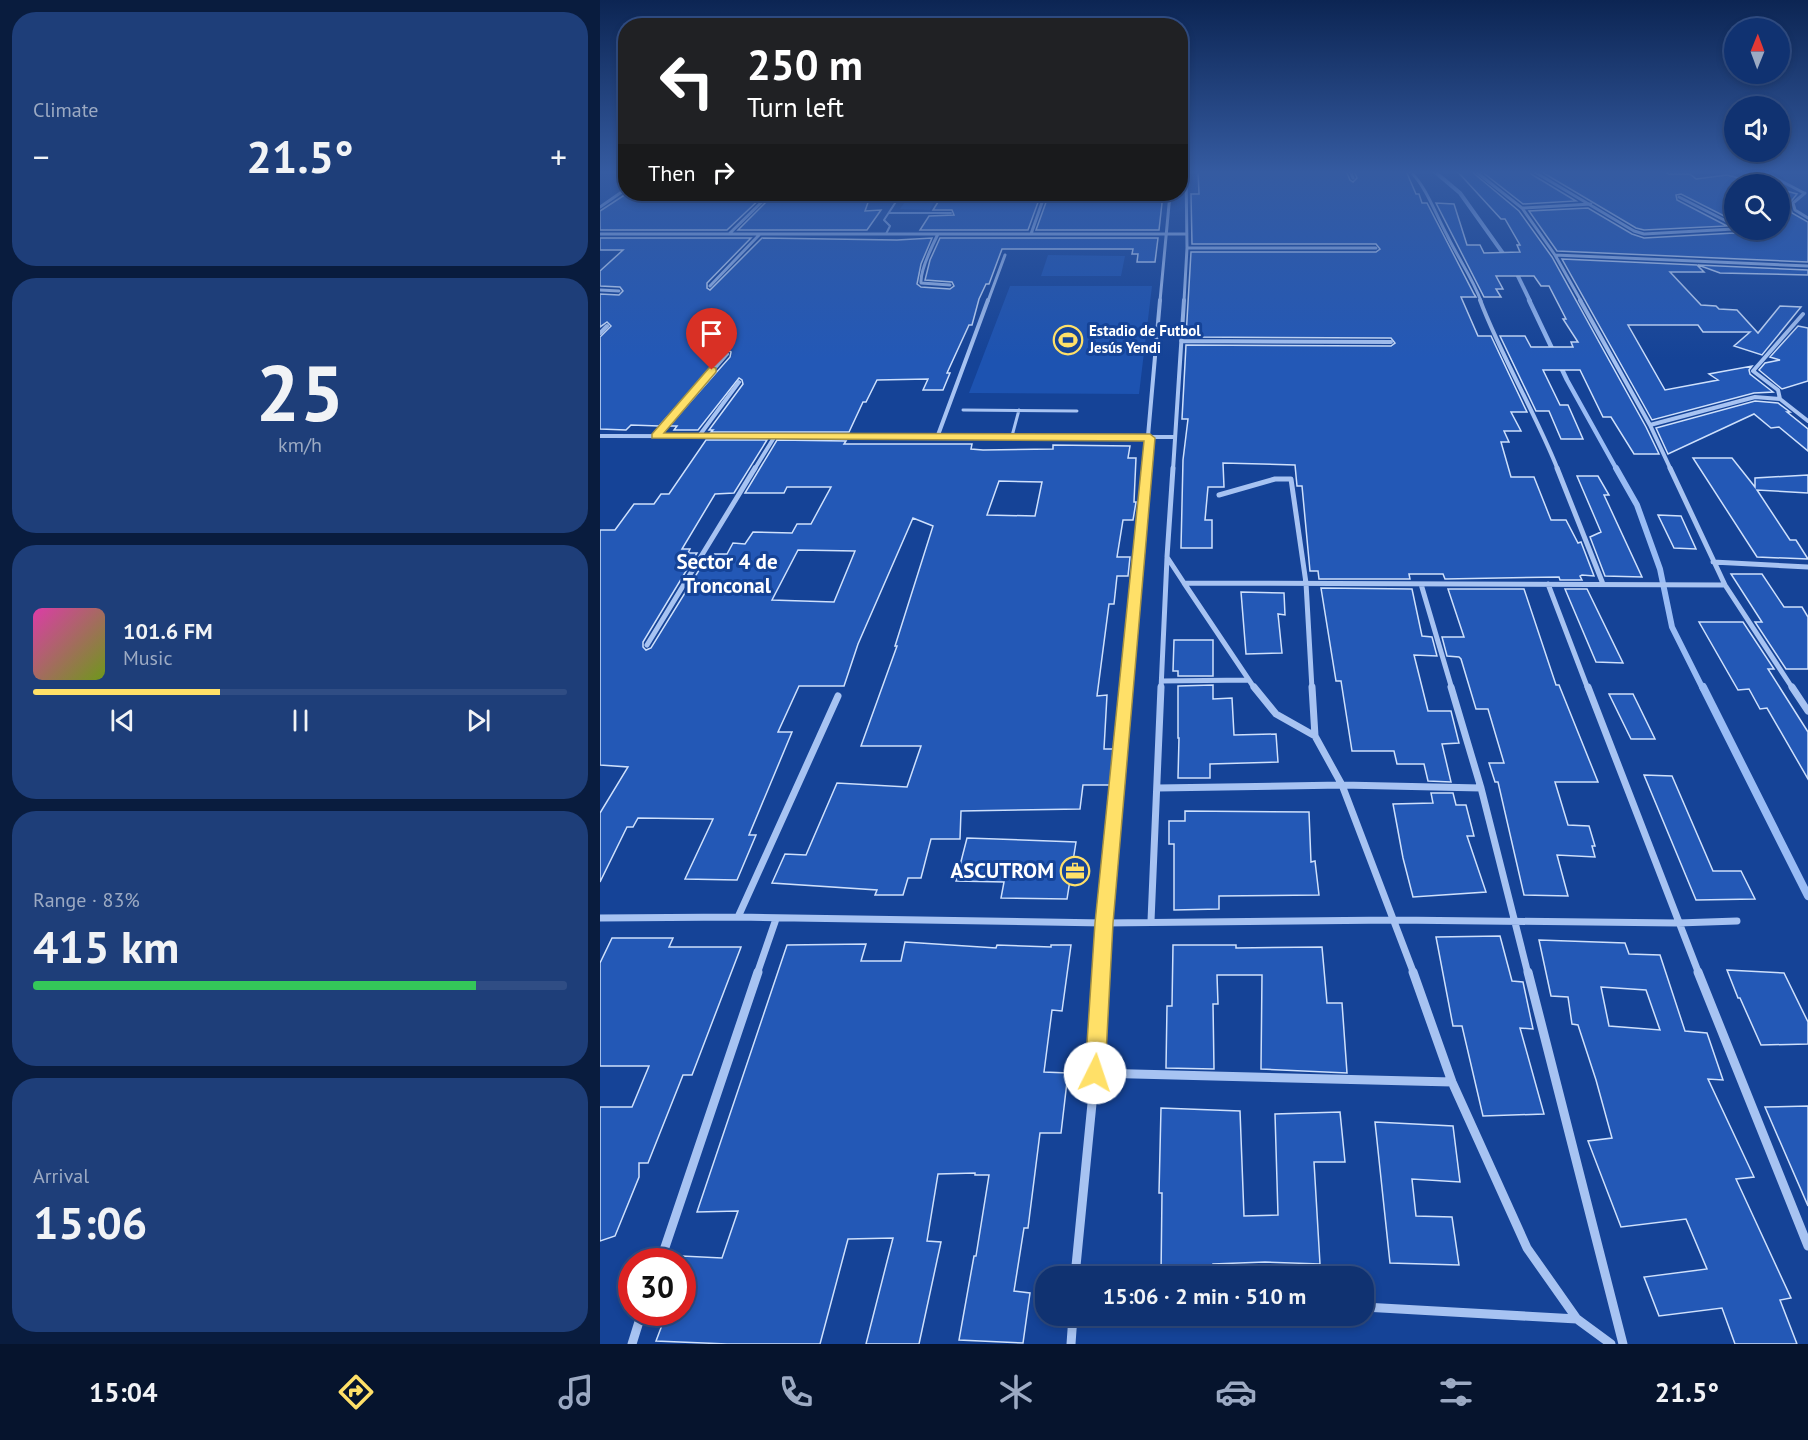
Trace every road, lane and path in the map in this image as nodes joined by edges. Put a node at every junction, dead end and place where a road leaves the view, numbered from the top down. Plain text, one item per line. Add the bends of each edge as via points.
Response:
1 (600, 234) edge
2 (729, 234) joint
3 (760, 234) junction
4 (886, 234) joint
5 (938, 234) junction
6 (1031, 234) joint
7 (1167, 234) junction
8 (1187, 234) joint
9 (1446, 234) edge
10 (1540, 234) edge
11 (1187, 248) junction
12 (1376, 248) dead end
13 (1005, 255) dead end
14 (1555, 255) junction
15 (1808, 266) edge
16 (950, 285) dead end
17 (710, 286) dead end
18 (600, 290) edge
19 (619, 291) dead end
20 (1803, 314) dead end
21 (607, 326) dead end
22 (600, 333) edge
23 (1181, 340) junction
24 (1391, 342) dead end
25 (727, 354) dead end
26 (739, 382) dead end
27 (1780, 399) junction
28 (963, 410) dead end
29 (1019, 410) junction
30 (1077, 411) dead end
31 (1808, 421) edge
32 (1650, 425) junction
33 (938, 435) junction
34 (600, 436) edge
35 (656, 436) junction
36 (699, 436) junction
37 (775, 436) junction
38 (1012, 436) junction
39 (1175, 437) junction
40 (1150, 438) junction
41 (1219, 495) dead end
42 (1167, 557) junction
43 (1713, 562) junction
44 (1808, 567) edge
45 (1184, 583) junction
46 (1306, 583) junction
47 (1421, 584) junction
48 (1548, 584) junction
49 (1603, 584) junction
50 (1725, 585) junction
51 (647, 645) dead end
52 (1162, 681) junction
53 (1248, 681) junction
54 (838, 696) dead end
55 (1808, 711) edge
56 (1316, 736) junction
57 (1342, 785) junction
58 (1158, 788) junction
59 (1481, 788) junction
60 (738, 917) junction
61 (600, 918) edge
62 (776, 919) junction
63 (1395, 920) junction
64 (1515, 920) junction
65 (1151, 921) junction
66 (1737, 921) dead end
67 (1104, 923) junction
68 (1678, 923) junction
69 (1095, 1073) junction
70 (1452, 1082) junction
71 (1808, 1246) edge
72 (665, 1248) edge
73 (1076, 1266) edge
74 (1374, 1308) edge
75 (1577, 1320) junction
76 (638, 1326) edge
77 (1072, 1326) edge
78 (632, 1344) edge
79 (1071, 1344) edge
80 (1611, 1344) edge
81 (1623, 1344) edge

1 - 2 street
2 - 3 street
3 - 4 street
3 - 17 street
4 - 5 street
5 - 6 street
5 - 16 street via 920,279 921,283
6 - 7 street
7 - 8 street
7 - 40 street
8 - 11 street
9 - 49 street via 1472,277 1496,341 1544,435
10 - 14 street
11 - 12 street
11 - 23 street
13 - 33 street
14 - 15 street
14 - 32 street
18 - 19 street
20 - 27 street via 1753,371 1778,390
21 - 22 street
23 - 24 street
23 - 39 street
25 - 35 street
26 - 36 street
27 - 31 street
27 - 32 street via 1755,397
28 - 29 lane
29 - 30 lane
29 - 38 lane
32 - 43 street
33 - 37 street
33 - 38 street
34 - 35 street
35 - 36 street
36 - 37 street
37 - 51 street
38 - 40 street
39 - 40 street
39 - 42 street
40 - 67 street
41 - 46 street via 1275,478 1291,479
42 - 45 street
42 - 52 street
43 - 44 street
43 - 50 street
45 - 46 street
45 - 53 street
46 - 47 street
46 - 56 street
47 - 48 street
47 - 59 street
48 - 49 street
48 - 68 street
49 - 50 street
50 - 55 street
52 - 53 street
52 - 58 street
53 - 56 street via 1276,714
54 - 60 street
56 - 57 street
57 - 58 street
57 - 59 street
57 - 63 street
58 - 65 street
59 - 64 street
60 - 61 street
60 - 62 street
62 - 67 street
62 - 72 street
63 - 64 street
63 - 65 street
63 - 70 street
64 - 68 street
64 - 81 street
65 - 67 street
66 - 68 street
67 - 69 street
68 - 71 street
69 - 70 street
69 - 73 street
70 - 75 street via 1527,1248
74 - 75 street
75 - 80 street
76 - 78 street
77 - 79 street

